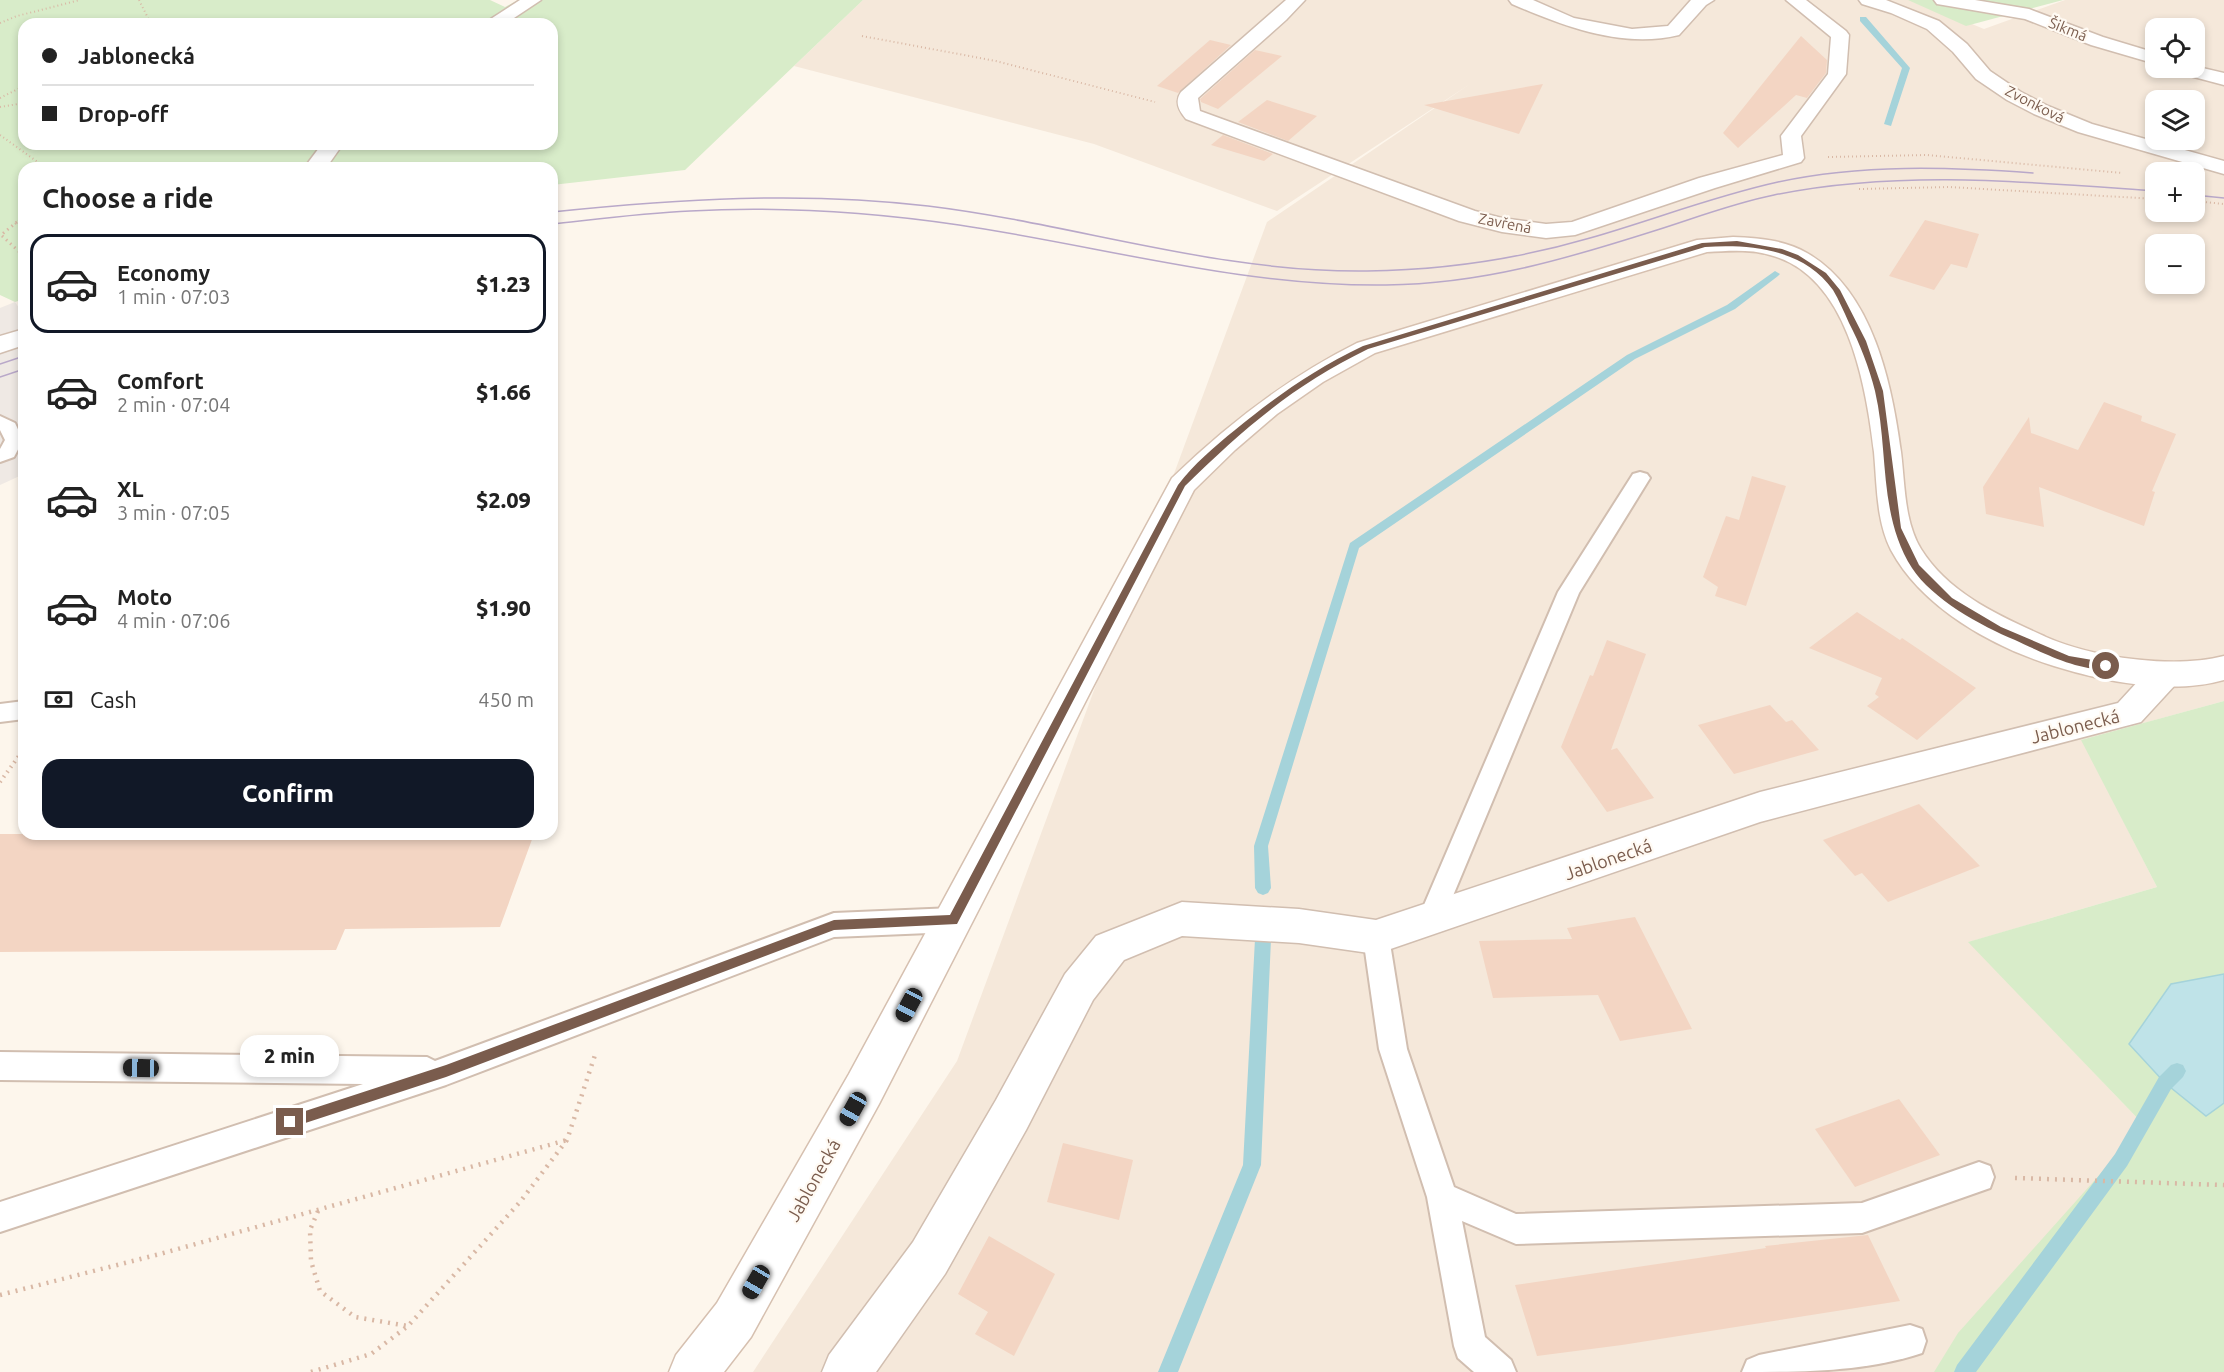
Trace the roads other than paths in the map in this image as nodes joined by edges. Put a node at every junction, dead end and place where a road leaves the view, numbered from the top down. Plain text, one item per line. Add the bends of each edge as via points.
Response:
1 (532, 0) edge
2 (1296, 0) edge
3 (1518, 0) edge
4 (1705, 0) edge
5 (1795, 0) edge
6 (1868, 0) edge
7 (1943, 0) edge
8 (502, 18) edge
9 (2145, 56) edge
10 (2205, 74) edge
11 (2224, 79) edge
12 (2224, 168) edge
13 (18, 338) edge
14 (0, 345) edge
15 (0, 422) edge
16 (0, 456) edge
17 (1640, 478) dead end
18 (2224, 668) edge
19 (2164, 675) junction
20 (18, 711) edge
21 (0, 713) edge
22 (1431, 919) junction
23 (953, 920) junction
24 (1376, 938) junction
25 (0, 1066) edge
26 (446, 1071) junction
27 (1979, 1177) road end
28 (1442, 1197) junction
29 (0, 1217) edge
30 (1910, 1341) dead end
31 (693, 1372) edge
32 (846, 1372) edge
33 (1500, 1372) edge
34 (1759, 1372) edge

1 - 8 street
2 - 5 street, Zavřená via 1188,96 1188,109 1193,116 1467,216 1546,231 1575,228 1794,158 1791,136 1838,74 1840,35
3 - 4 street via 1569,22 1632,34 1673,31
6 - 12 street, Zvonková via 1933,25 1983,75 2041,110 2085,128
7 - 9 street, Šikmá via 2029,14
10 - 11 street
13 - 14 street
15 - 16 lane via 8,427 14,440 7,453
17 - 22 lane via 1569,592
18 - 19 street via 2195,675
19 - 22 street, Jablonecká via 2129,713 1760,807
19 - 23 street, Jablonecká via 2068,660 1998,629 1949,600 1916,567 1897,528 1879,391 1862,341 1836,290 1824,275 1782,251 1737,243 1705,245 1366,348 1325,367 1282,395 1220,446 1182,485
20 - 21 lane
22 - 24 street, Jablonecká
23 - 26 lane via 834,925
23 - 31 street, Jablonecká via 864,1089 734,1320
24 - 28 lane via 1393,1049
24 - 32 street, Jablonecká via 1299,926 1182,919 1110,948 1079,987 928,1258
25 - 26 lane
26 - 29 lane
27 - 28 lane via 1862,1218 1516,1228
28 - 33 lane via 1470,1346
30 - 34 lane

